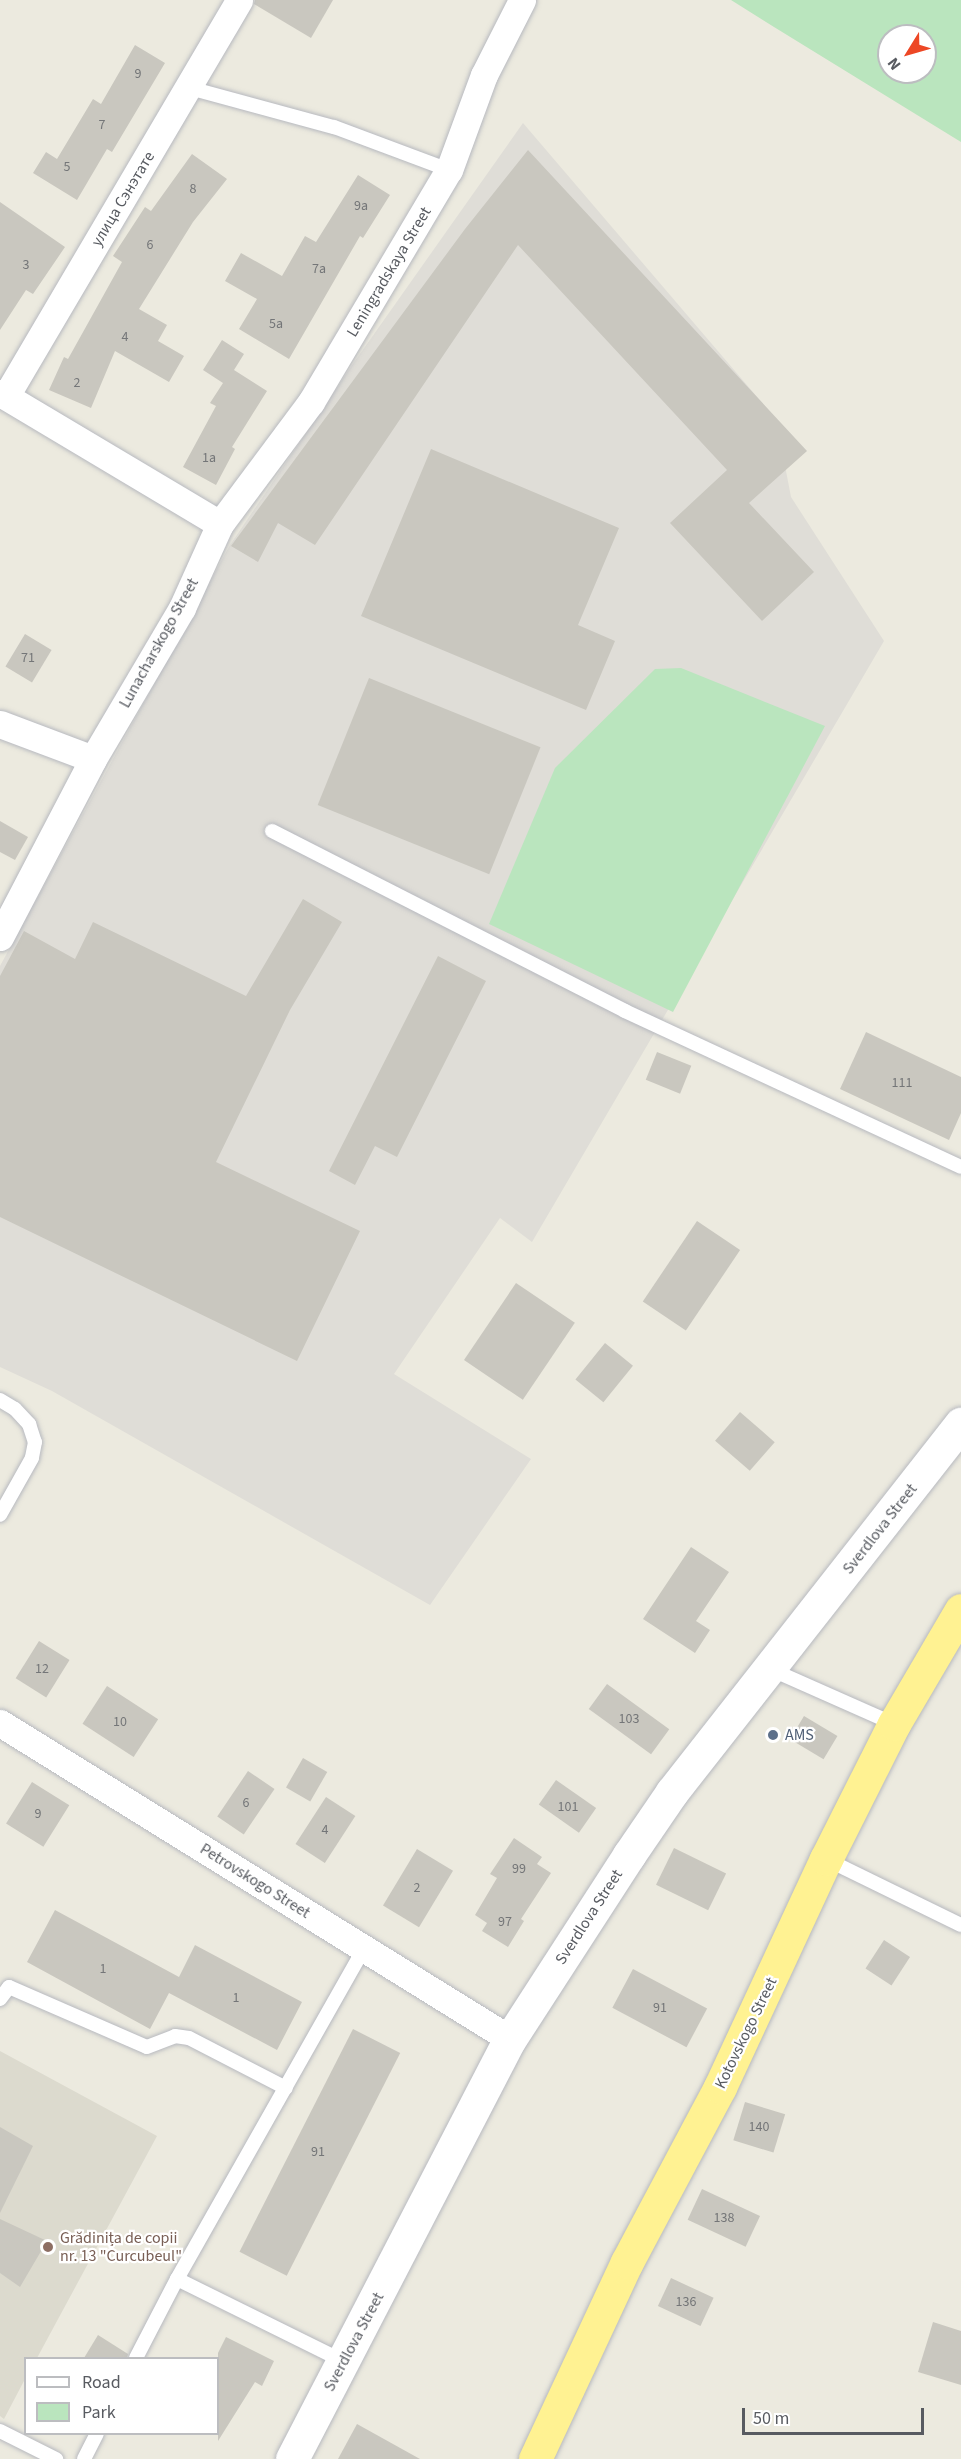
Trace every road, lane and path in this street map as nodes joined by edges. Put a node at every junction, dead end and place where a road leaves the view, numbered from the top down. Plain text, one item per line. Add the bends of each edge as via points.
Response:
1 (239, 0) edge
2 (522, 0) edge
3 (190, 88) junction
4 (449, 170) junction
5 (3, 394) edge
6 (220, 524) junction
7 (0, 724) edge
8 (93, 759) junction
9 (272, 831) dead end
10 (0, 937) edge
11 (961, 1167) edge
12 (0, 1400) edge
13 (961, 1424) edge
14 (0, 1515) edge
15 (961, 1610) edge
16 (769, 1668) junction
17 (0, 1724) edge
18 (894, 1724) junction
19 (826, 1859) junction
20 (961, 1924) edge
21 (363, 1949) junction
22 (0, 1998) edge
23 (510, 2039) junction
24 (286, 2088) junction
25 (177, 2279) junction
26 (137, 2357) edge
27 (344, 2362) junction
28 (0, 2431) edge
29 (96, 2435) edge
30 (56, 2459) edge
31 (84, 2459) edge
32 (292, 2459) edge
33 (535, 2459) edge

1 - 3 street, улица Сэнэтате
2 - 4 street, Leningradskaya Street via 484,75
3 - 4 lane via 334,127
3 - 5 street, улица Сэнэтате
4 - 6 street, Leningradskaya Street via 311,402
5 - 6 street
6 - 8 street, Lunacharskogo Street via 183,608
7 - 8 street
8 - 10 street, Lunacharskogo Street
9 - 11 lane via 624,1011
12 - 14 lane via 29,1424 35,1442 32,1458
13 - 16 street, Sverdlova Street
15 - 18 highway, Kotovskogo Street
16 - 18 lane
16 - 23 street, Sverdlova Street via 672,1792
17 - 21 street, Petrovskogo Street
18 - 19 highway, Kotovskogo Street
19 - 20 lane
19 - 33 highway, Kotovskogo Street via 720,2088 627,2262
21 - 23 street, Petrovskogo Street
21 - 24 lane
22 - 24 lane via 9,1987 147,2047 175,2036 189,2038
23 - 27 street, Sverdlova Street
24 - 25 lane
25 - 26 lane
25 - 27 lane
27 - 32 street, Sverdlova Street
28 - 30 lane
29 - 31 lane

